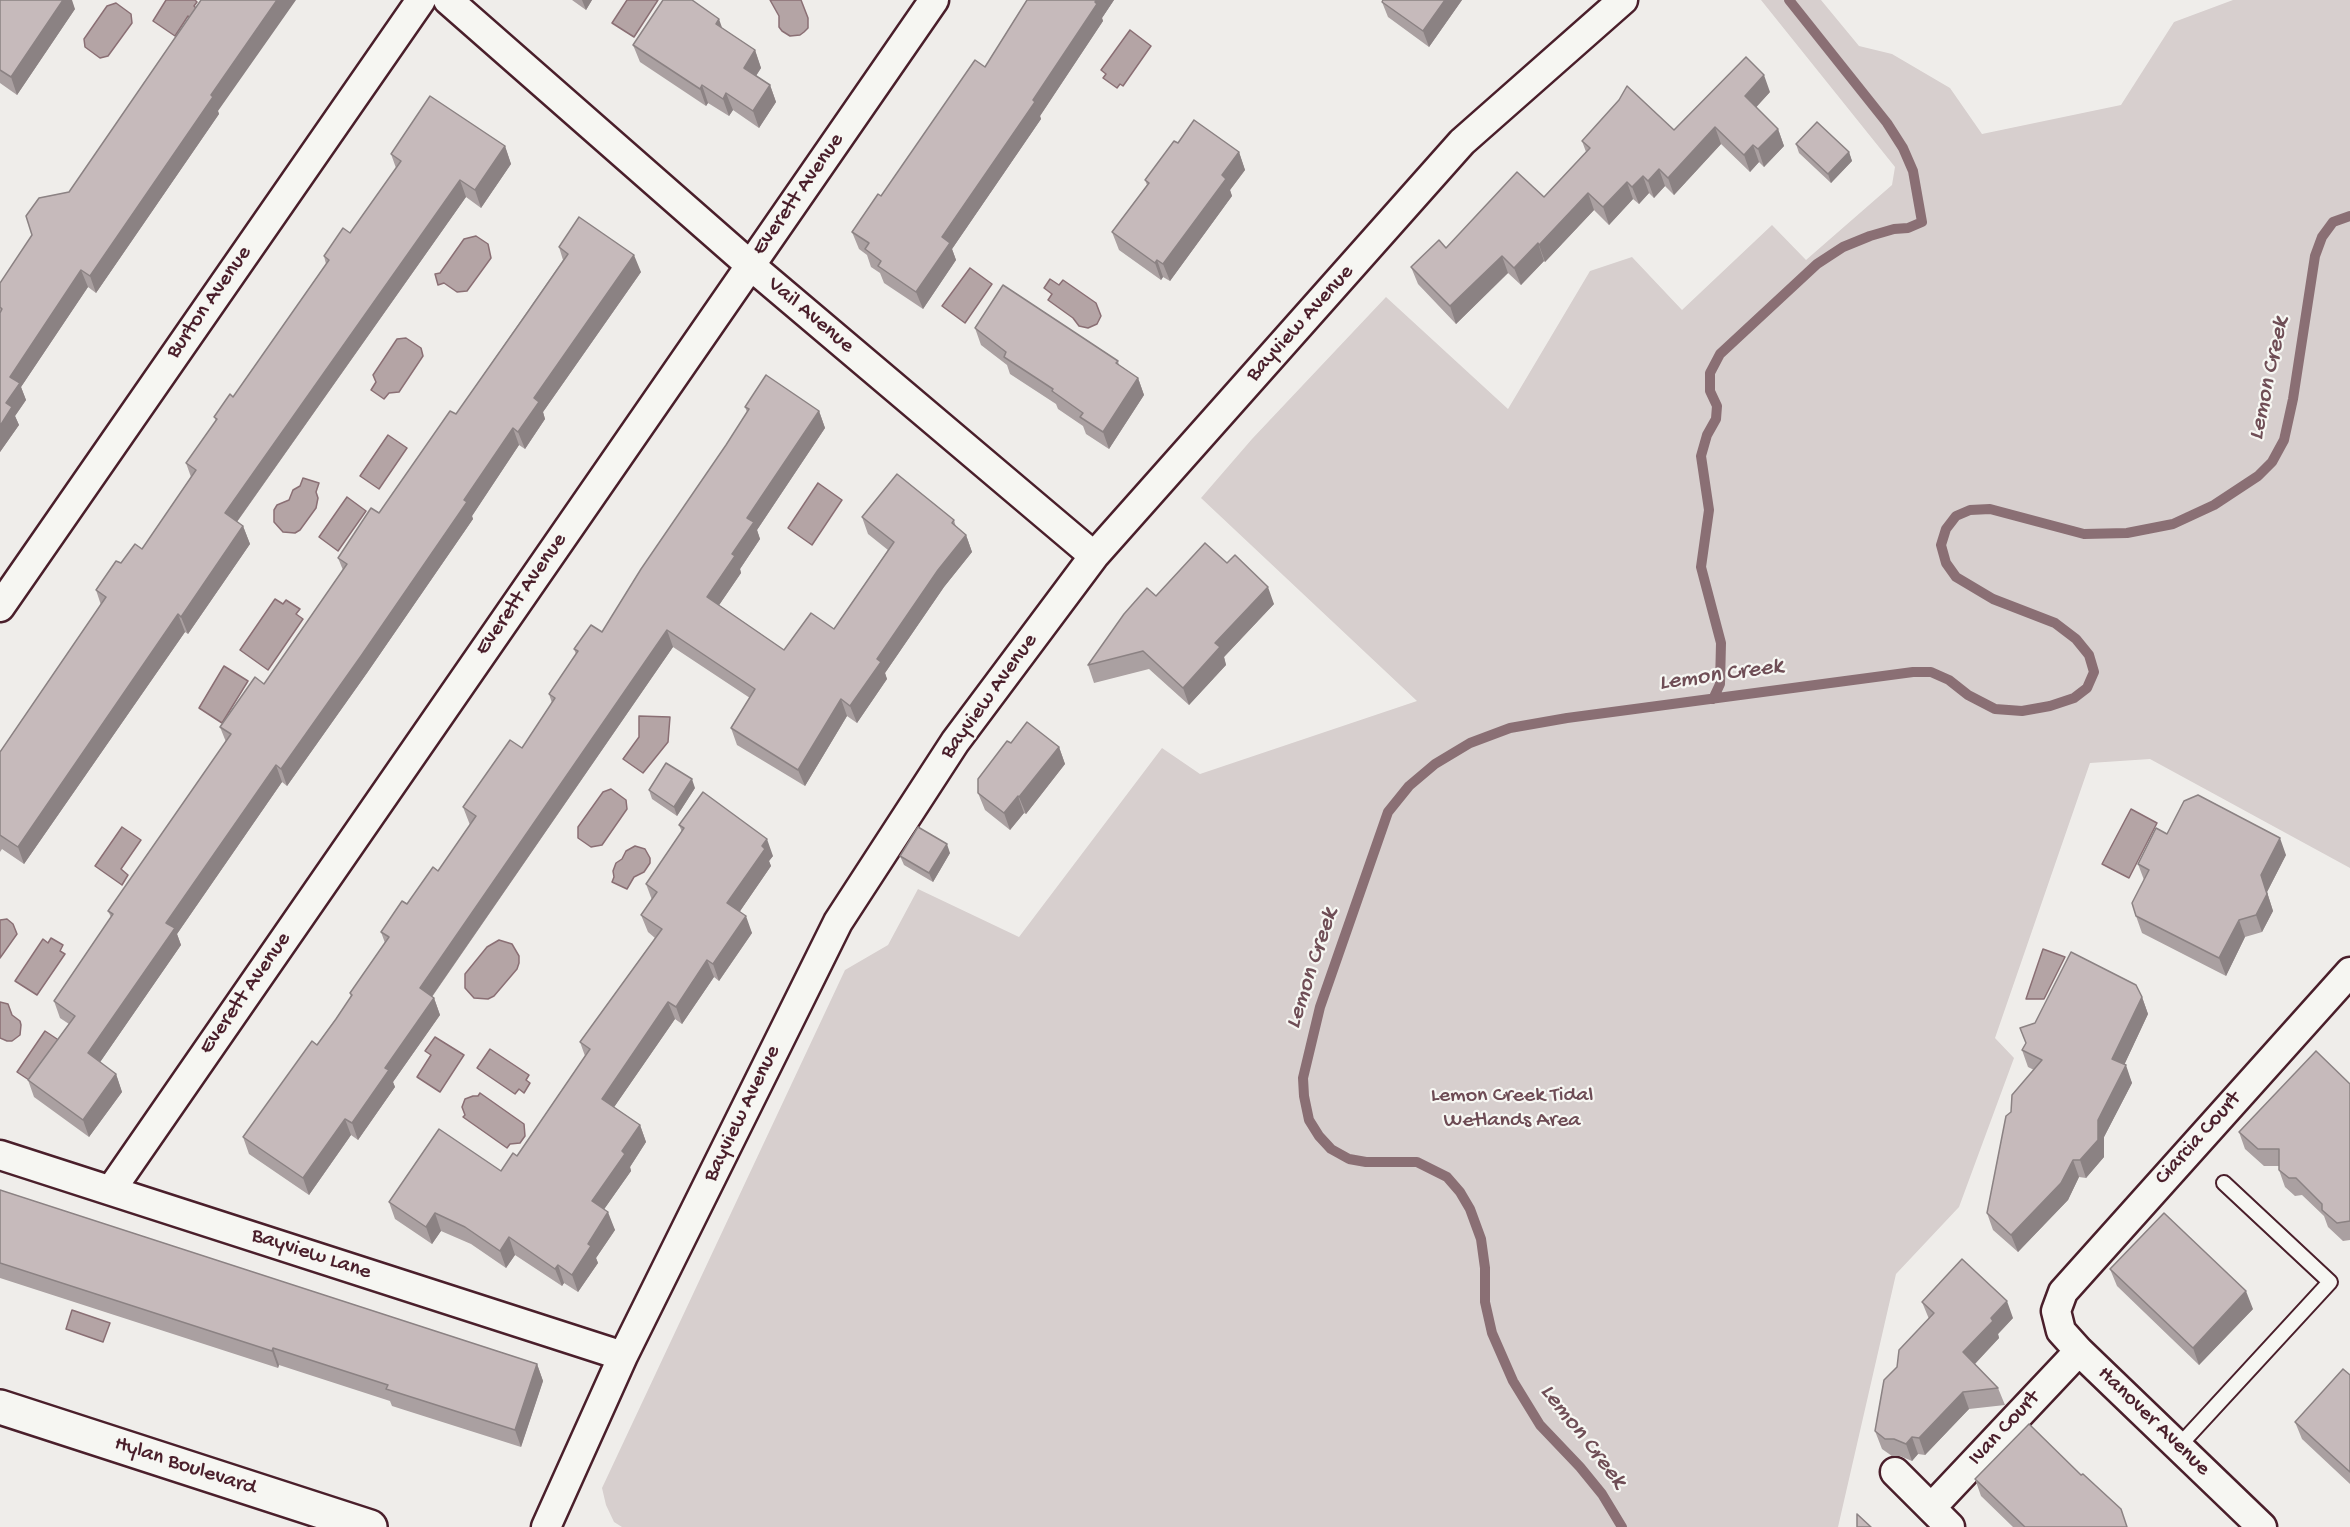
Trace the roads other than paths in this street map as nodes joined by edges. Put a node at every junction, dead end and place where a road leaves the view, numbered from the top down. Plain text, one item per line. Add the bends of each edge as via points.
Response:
1 (421, 0) edge
2 (448, 0) edge
3 (934, 0) edge
4 (1623, 0) edge
5 (750, 265) junction
6 (1094, 556) junction
7 (0, 607) edge
8 (2350, 972) edge
9 (0, 1155) edge
10 (2224, 1183) dead end
11 (111, 1190) junction
12 (2056, 1311) joint
13 (2079, 1351) junction
14 (622, 1356) junction
15 (0, 1407) edge
16 (2178, 1447) junction
17 (1895, 1472) dead end
18 (1941, 1518) edge
19 (370, 1527) edge
20 (546, 1527) edge
21 (2262, 1527) edge

1 - 7 street, Burton Avenue
2 - 5 street, Vail Avenue
3 - 5 street, Everett Avenue
4 - 6 street, Bayview Avenue via 1462,142
5 - 6 street, Vail Avenue
5 - 11 street, Everett Avenue
6 - 14 street, Bayview Avenue via 955,742 838,922
8 - 12 street, Ciarcia Court via 2063,1292
9 - 11 street, Bayview Lane
10 - 16 lane via 2330,1282
11 - 14 street, Bayview Lane
12 - 13 street, Hanover Avenue via 2061,1330
13 - 16 street, Hanover Avenue
13 - 18 street, Ivan Court
14 - 20 street, Bayview Avenue
15 - 19 main road, Hylan Boulevard
16 - 21 street, Hanover Avenue
17 - 18 street, Ivan Court

